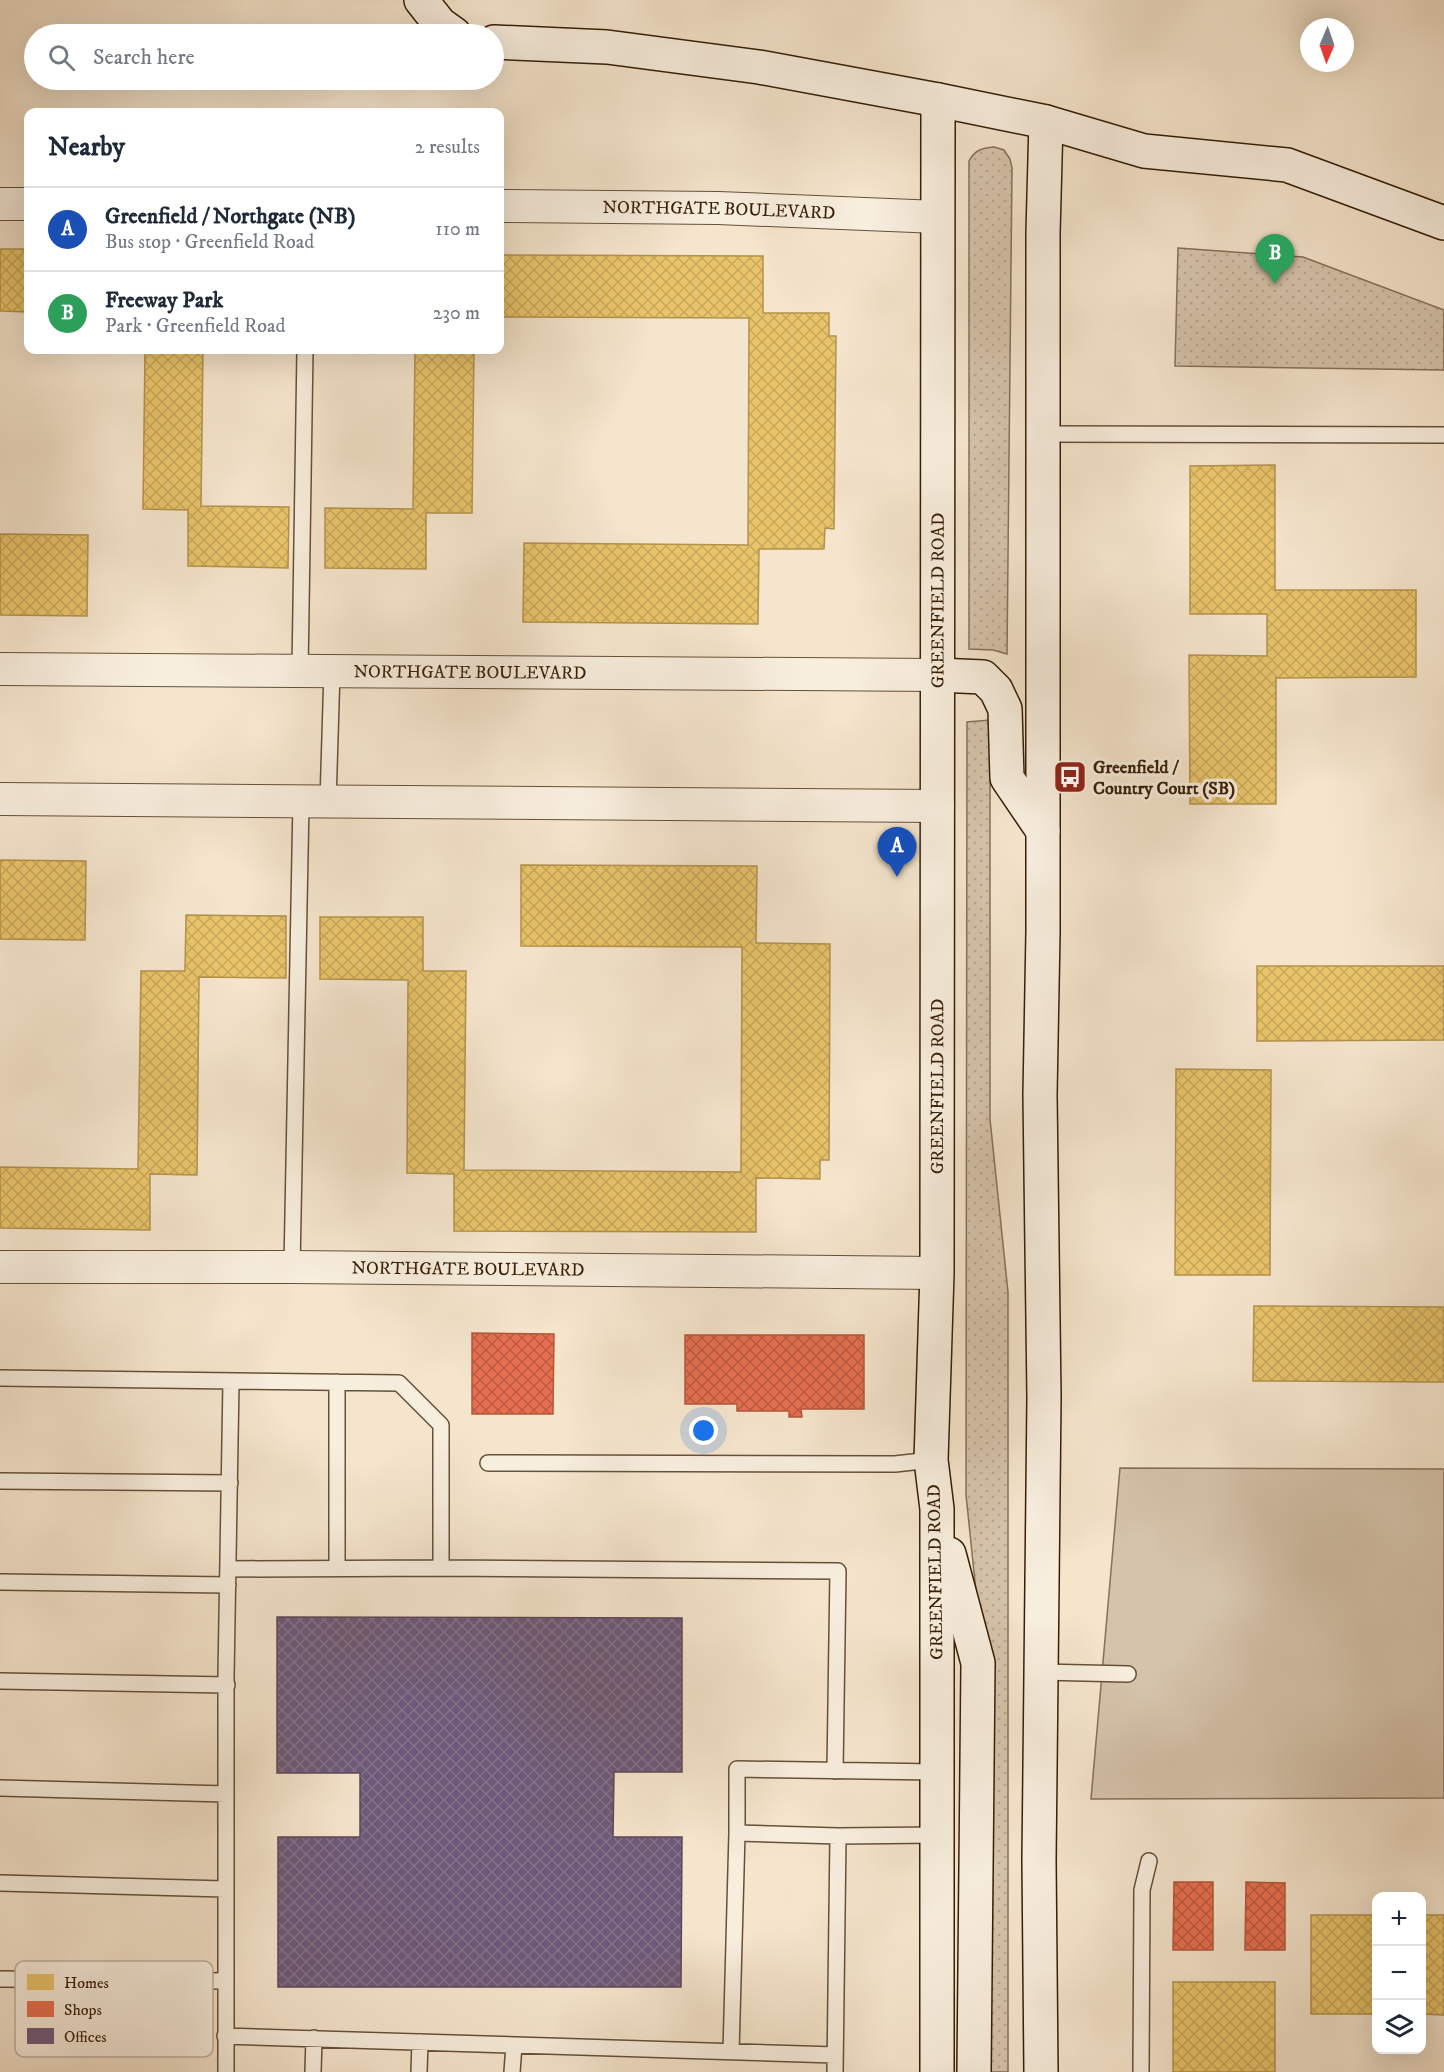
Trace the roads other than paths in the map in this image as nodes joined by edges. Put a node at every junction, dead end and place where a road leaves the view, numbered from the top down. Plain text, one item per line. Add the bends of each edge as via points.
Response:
1 (421, 0) edge
2 (440, 24) edge
3 (504, 42) edge
4 (938, 100) junction
5 (1046, 122) junction
6 (0, 204) edge
7 (24, 204) edge
8 (504, 206) edge
9 (938, 217) junction
10 (1444, 223) edge
11 (304, 354) edge
12 (1043, 434) junction
13 (1444, 435) edge
14 (0, 669) edge
15 (300, 671) junction
16 (332, 671) junction
17 (938, 675) junction
18 (0, 799) edge
19 (315, 802) junction
20 (938, 806) junction
21 (1043, 831) junction
22 (0, 1267) edge
23 (292, 1267) junction
24 (937, 1273) junction
25 (0, 1378) edge
26 (231, 1380) junction
27 (337, 1382) junction
28 (931, 1460) junction
29 (488, 1463) dead end
30 (0, 1481) edge
31 (230, 1483) junction
32 (937, 1509) junction
33 (338, 1568) junction
34 (441, 1568) junction
35 (228, 1569) junction
36 (0, 1582) edge
37 (228, 1585) junction
38 (1041, 1672) junction
39 (1128, 1674) dead end
40 (0, 1682) edge
41 (226, 1685) junction
42 (835, 1771) junction
43 (937, 1772) junction
44 (0, 1788) edge
45 (226, 1794) junction
46 (737, 1833) junction
47 (937, 1835) junction
48 (838, 1836) junction
49 (1149, 1861) dead end
50 (0, 1883) edge
51 (225, 1889) junction
52 (0, 1979) edge
53 (15, 1979) edge
54 (213, 1981) edge
55 (225, 1981) junction
56 (225, 2036) junction
57 (314, 2038) junction
58 (420, 2042) junction
59 (514, 2045) junction
60 (731, 2052) junction
61 (835, 2055) junction
62 (226, 2072) edge
63 (313, 2072) edge
64 (419, 2072) edge
65 (512, 2072) edge
66 (835, 2072) edge
67 (937, 2072) edge
68 (974, 2072) edge
69 (1041, 2072) edge
70 (1141, 2072) edge

1 - 2 main road
3 - 4 main road via 607,47 759,67
4 - 5 main road
4 - 9 main road, GREENFIELD ROAD
5 - 10 main road via 1144,151 1287,165
5 - 12 main road
6 - 7 street
8 - 9 street, NORTHGATE BOULEVARD via 718,208
9 - 17 main road, GREENFIELD ROAD
11 - 15 lane
12 - 13 lane
12 - 21 main road
14 - 15 street, NORTHGATE BOULEVARD
15 - 16 street, NORTHGATE BOULEVARD
16 - 17 street, NORTHGATE BOULEVARD
16 - 19 lane
17 - 20 main road, GREENFIELD ROAD
17 - 21 main road via 983,677 996,690 1005,709 1007,778
18 - 19 street
19 - 20 street
19 - 23 lane
20 - 24 main road, GREENFIELD ROAD
21 - 38 main road
22 - 23 street, NORTHGATE BOULEVARD
23 - 24 street, NORTHGATE BOULEVARD
24 - 28 main road, GREENFIELD ROAD
25 - 26 lane
26 - 27 lane
26 - 31 lane
27 - 33 lane
27 - 34 lane via 399,1383 441,1425
28 - 29 lane via 896,1464
28 - 32 main road, GREENFIELD ROAD
30 - 31 lane
31 - 35 lane
32 - 43 main road, GREENFIELD ROAD
32 - 68 main road via 978,1663
33 - 34 lane
33 - 35 lane
34 - 42 lane via 838,1571
35 - 37 lane
36 - 37 lane
37 - 41 lane
38 - 39 lane
38 - 69 main road
40 - 41 lane
41 - 45 lane
42 - 43 lane
42 - 46 lane via 737,1769
43 - 47 main road, GREENFIELD ROAD
44 - 45 lane
45 - 51 lane
46 - 48 lane
46 - 60 lane
47 - 48 lane
47 - 67 main road, GREENFIELD ROAD
48 - 61 lane
49 - 70 lane via 1142,1890
50 - 51 lane
51 - 55 lane
52 - 53 lane
54 - 55 lane
55 - 56 lane
56 - 57 lane
56 - 62 lane
57 - 58 lane
57 - 63 lane
58 - 59 lane
58 - 64 lane
59 - 60 lane
59 - 65 lane
60 - 61 lane
61 - 66 lane

